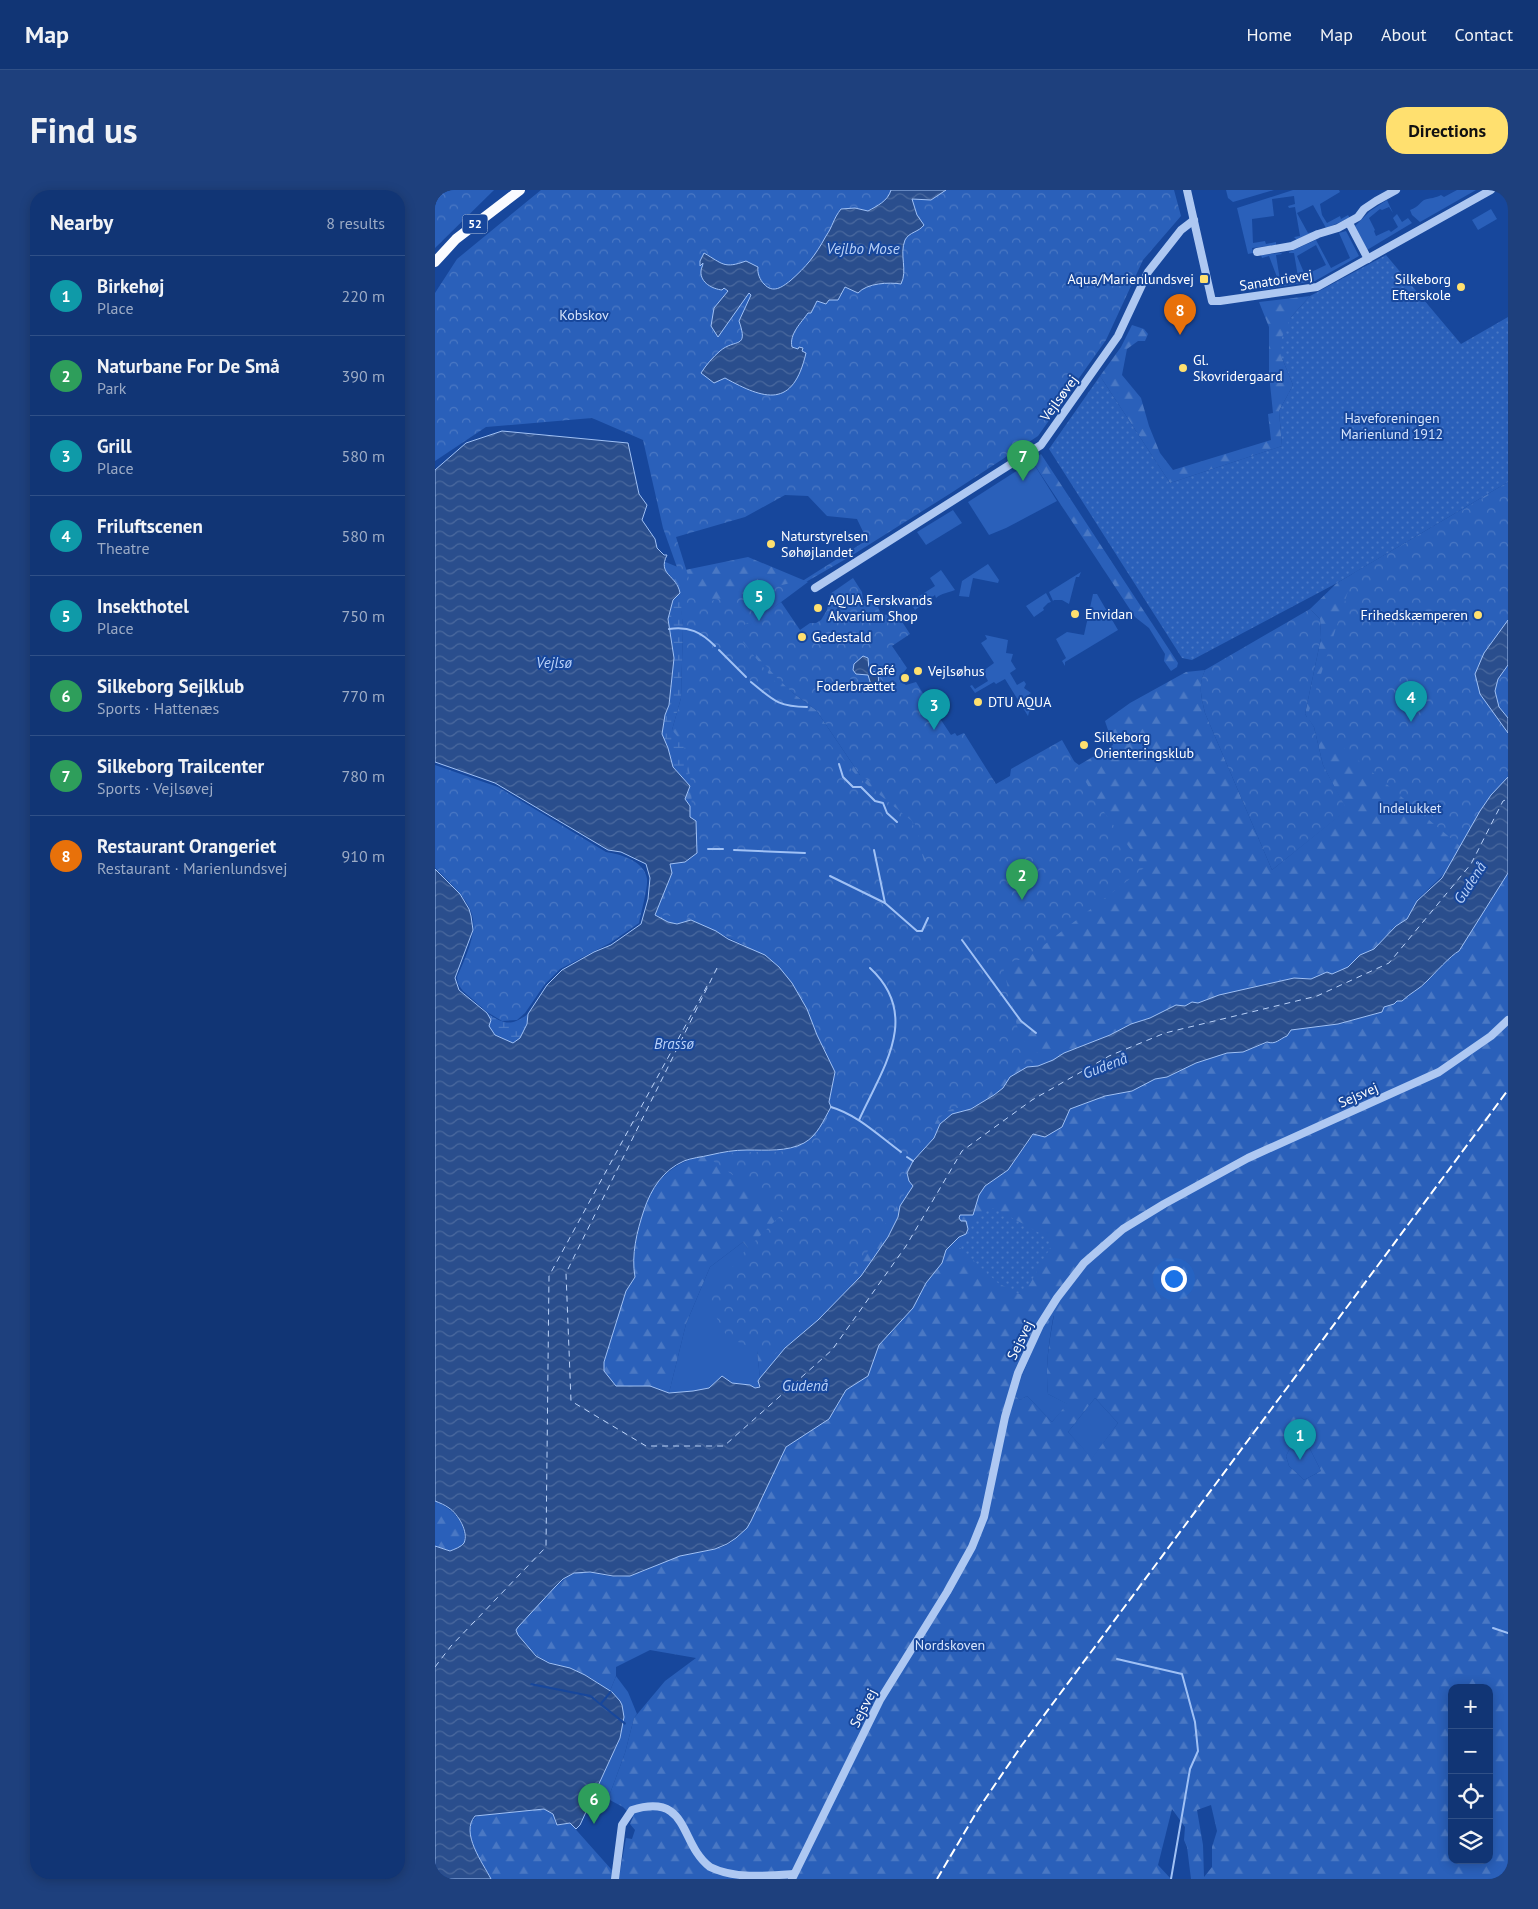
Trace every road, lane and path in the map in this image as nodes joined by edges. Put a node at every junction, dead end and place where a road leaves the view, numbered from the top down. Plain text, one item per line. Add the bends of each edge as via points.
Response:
1 (520, 190) edge
2 (1187, 190) edge
3 (1396, 190) edge
4 (1491, 190) edge
5 (1194, 220) junction
6 (1349, 224) junction
7 (1257, 252) dead end
8 (1368, 260) junction
9 (435, 262) edge
10 (815, 588) dead end
11 (1508, 1020) edge
12 (793, 1877) edge
13 (615, 1879) edge

1 - 9 main road, 52 via 456,239
2 - 5 street
3 - 6 street via 1376,201
4 - 8 street, Sanatorievej
5 - 8 street, Sanatorievej via 1212,301 1317,287
5 - 10 street, Vejlsøvej via 1181,230 1148,272 1118,336 1041,445
6 - 7 street via 1292,246
6 - 8 street
11 - 12 street, Sejsvej via 1491,1036 1439,1072 1248,1158 1172,1199 1123,1229 1084,1263 1040,1325 1018,1373 1005,1417 984,1517 972,1547 880,1700
12 - 13 street via 741,1878 711,1868 691,1844 679,1818 662,1808 651,1807 632,1810 621,1825

